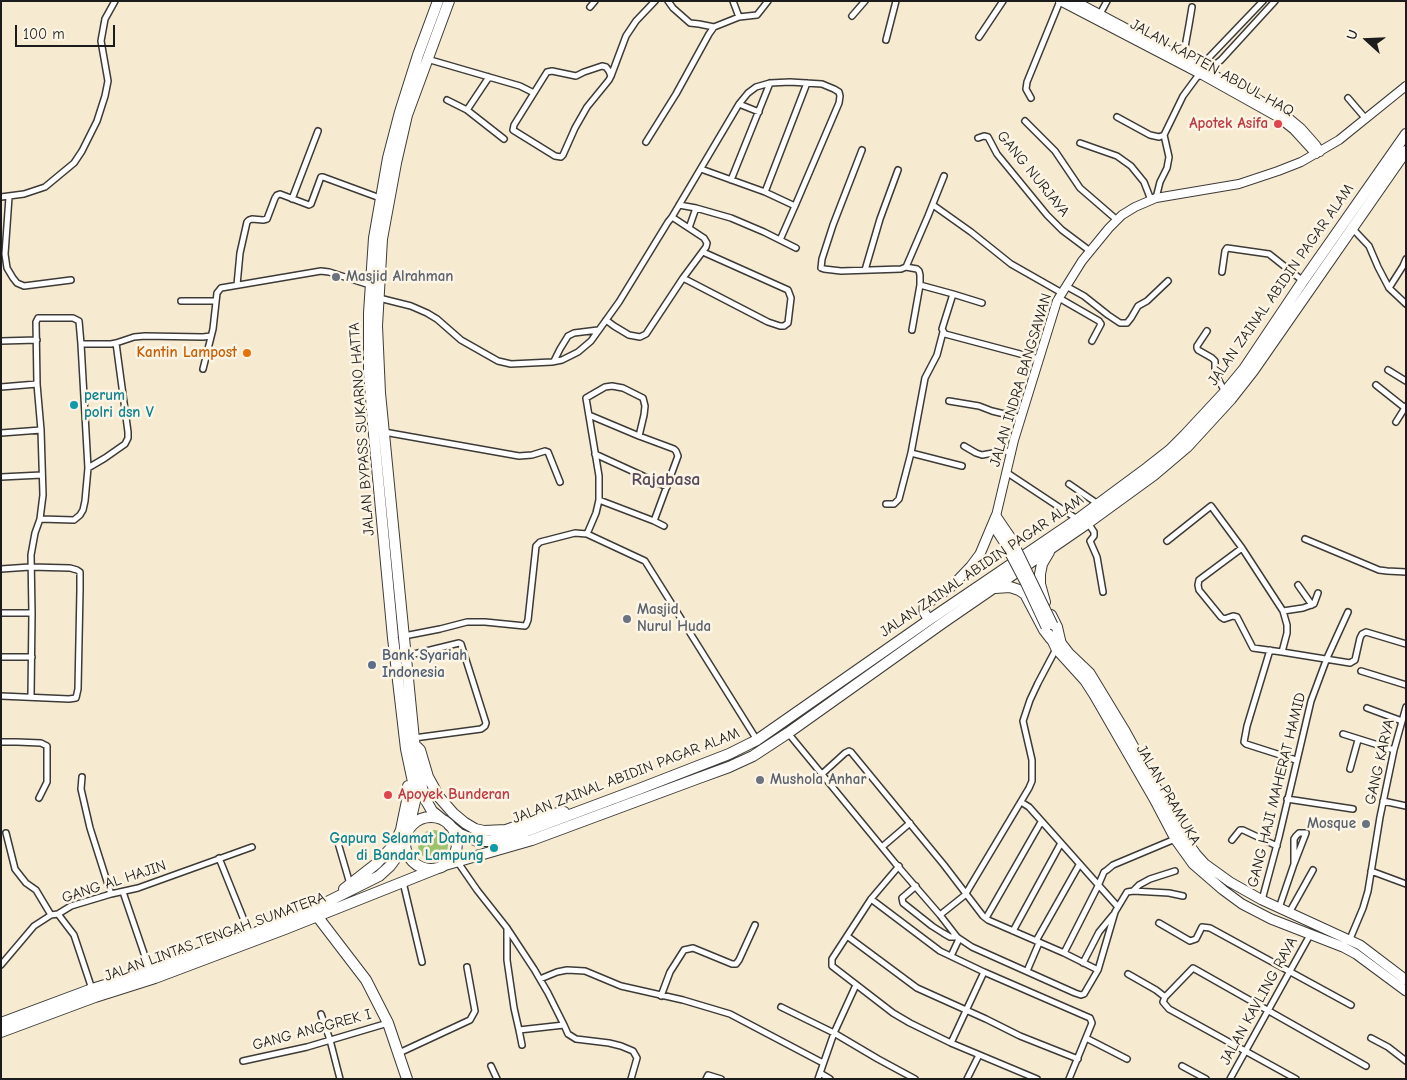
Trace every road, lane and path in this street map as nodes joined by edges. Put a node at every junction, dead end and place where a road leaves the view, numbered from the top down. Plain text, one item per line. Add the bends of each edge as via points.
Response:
1 (115, 1) edge
2 (438, 1) edge
3 (449, 1) edge
4 (595, 1) edge
5 (655, 1) edge
6 (668, 1) edge
7 (733, 1) edge
8 (768, 1) edge
9 (865, 1) edge
10 (896, 1) edge
11 (1003, 1) edge
12 (1060, 1) edge
13 (1075, 1) edge
14 (1107, 1) edge
15 (1263, 1) edge
16 (1275, 1) edge
17 (590, 7) dead end
18 (1192, 7) dead end
19 (1100, 14) junction
20 (852, 16) dead end
21 (739, 17) junction
22 (714, 28) junction
23 (1133, 36) junction
24 (979, 37) dead end
25 (886, 40) dead end
26 (1182, 58) junction
27 (426, 59) junction
28 (1200, 72) junction
29 (489, 76) junction
30 (611, 76) junction
31 (770, 83) junction
32 (807, 83) junction
33 (1406, 86) edge
34 (534, 93) junction
35 (1030, 98) dead end
36 (1348, 98) dead end
37 (447, 100) dead end
38 (739, 104) junction
39 (467, 110) junction
40 (759, 112) junction
41 (1117, 117) dead end
42 (1366, 119) junction
43 (1025, 121) dead end
44 (318, 131) dead end
45 (1406, 134) edge
46 (1164, 135) junction
47 (978, 138) dead end
48 (504, 139) dead end
49 (646, 142) dead end
50 (1080, 143) dead end
51 (862, 150) dead end
52 (1406, 151) edge
53 (1318, 153) junction
54 (701, 169) junction
55 (898, 170) dead end
56 (944, 176) dead end
57 (731, 180) junction
58 (765, 192) junction
59 (1, 197) edge
60 (9, 197) junction
61 (292, 198) junction
62 (380, 198) junction
63 (1154, 199) junction
64 (679, 205) junction
65 (933, 205) junction
66 (795, 206) junction
67 (696, 208) junction
68 (672, 217) junction
69 (1117, 220) junction
70 (688, 228) junction
71 (1352, 228) junction
72 (780, 240) junction
73 (796, 248) dead end
74 (1090, 251) junction
75 (703, 252) junction
76 (1406, 259) edge
77 (906, 267) junction
78 (865, 270) junction
79 (1222, 272) dead end
80 (683, 278) junction
81 (70, 280) dead end
82 (1168, 281) dead end
83 (1303, 281) junction
84 (238, 285) junction
85 (370, 285) junction
86 (920, 285) junction
87 (1389, 288) junction
88 (1062, 292) junction
89 (953, 294) junction
90 (378, 298) junction
91 (181, 301) dead end
92 (216, 301) junction
93 (982, 303) dead end
94 (1406, 304) edge
95 (606, 320) junction
96 (598, 330) junction
97 (912, 330) dead end
98 (1207, 331) dead end
99 (945, 334) junction
100 (211, 336) junction
101 (37, 340) junction
102 (1, 341) edge
103 (1092, 341) dead end
104 (118, 342) junction
105 (81, 344) junction
106 (1039, 359) junction
107 (554, 361) junction
108 (203, 369) dead end
109 (1388, 370) dead end
110 (1406, 381) edge
111 (36, 384) junction
112 (1376, 385) dead end
113 (1, 387) edge
114 (1228, 396) junction
115 (949, 401) dead end
116 (1405, 407) edge
117 (590, 415) junction
118 (1021, 418) junction
119 (1396, 422) dead end
120 (40, 430) junction
121 (383, 432) junction
122 (1, 433) edge
123 (639, 436) junction
124 (964, 446) dead end
125 (1012, 452) junction
126 (911, 453) junction
127 (595, 454) junction
128 (962, 466) dead end
129 (88, 468) junction
130 (1006, 472) junction
131 (42, 475) junction
132 (1, 477) edge
133 (560, 482) dead end
134 (1069, 484) dead end
135 (668, 487) junction
136 (384, 489) junction
137 (599, 500) junction
138 (886, 504) dead end
139 (1099, 504) junction
140 (386, 507) junction
141 (40, 519) junction
142 (654, 521) junction
143 (995, 521) junction
144 (1083, 521) junction
145 (664, 526) dead end
146 (587, 534) junction
147 (1305, 539) dead end
148 (1167, 542) dead end
149 (1242, 548) junction
150 (1051, 549) junction
151 (30, 567) junction
152 (1, 570) edge
153 (1406, 572) edge
154 (1040, 584) junction
155 (1298, 585) dead end
156 (992, 588) junction
157 (1103, 592) dead end
158 (1318, 593) dead end
159 (1025, 594) junction
160 (1312, 605) junction
161 (1283, 611) junction
162 (1348, 612) dead end
163 (1, 613) edge
164 (32, 613) junction
165 (929, 620) junction
166 (404, 636) junction
167 (1056, 643) junction
168 (1406, 644) edge
169 (1270, 650) junction
170 (1282, 652) junction
171 (405, 656) junction
172 (1, 657) edge
173 (32, 657) junction
174 (1327, 658) junction
175 (1361, 671) dead end
176 (1406, 685) edge
177 (1, 696) edge
178 (31, 696) junction
179 (1406, 707) edge
180 (1367, 708) dead end
181 (1402, 721) junction
182 (788, 733) junction
183 (1343, 734) dead end
184 (757, 740) junction
185 (1358, 740) junction
186 (1, 742) edge
187 (411, 744) junction
188 (1394, 750) junction
189 (1296, 760) junction
190 (1350, 769) dead end
191 (822, 774) junction
192 (82, 777) dead end
193 (1158, 797) junction
194 (39, 798) dead end
195 (1287, 800) junction
196 (1383, 801) junction
197 (1022, 802) junction
198 (1406, 806) edge
199 (1353, 809) dead end
200 (582, 810) junction
201 (1041, 822) junction
202 (446, 823) junction
203 (910, 823) junction
204 (560, 824) junction
205 (6, 832) dead end
206 (407, 835) junction
207 (336, 836) dead end
208 (1175, 839) junction
209 (1232, 840) dead end
210 (1061, 843) junction
211 (1277, 846) junction
212 (252, 847) dead end
213 (882, 847) junction
214 (220, 858) junction
215 (457, 861) junction
216 (1294, 864) junction
217 (1079, 865) junction
218 (899, 866) junction
219 (442, 867) junction
220 (1314, 870) dead end
221 (1175, 871) dead end
222 (1371, 871) junction
223 (402, 882) junction
224 (350, 884) junction
225 (1406, 884) edge
226 (916, 886) junction
227 (1098, 886) junction
228 (1133, 891) junction
229 (123, 892) junction
230 (111, 894) junction
231 (966, 895) junction
232 (1183, 896) dead end
233 (871, 899) junction
234 (1262, 900) junction
235 (325, 903) junction
236 (1279, 908) junction
237 (1116, 910) junction
238 (1289, 913) junction
239 (54, 914) junction
240 (940, 915) junction
241 (317, 916) junction
242 (986, 918) junction
243 (1159, 923) dead end
244 (755, 925) dead end
245 (507, 928) junction
246 (1324, 928) junction
247 (1013, 931) junction
248 (250, 935) junction
249 (1310, 935) junction
250 (847, 936) junction
251 (958, 938) junction
252 (1322, 939) junction
253 (1350, 939) junction
254 (1037, 942) junction
255 (1064, 953) junction
256 (951, 956) junction
257 (422, 962) dead end
258 (1083, 963) junction
259 (1, 966) edge
260 (467, 967) dead end
261 (1098, 970) junction
262 (150, 971) junction
263 (1027, 971) junction
264 (1290, 971) junction
265 (984, 972) junction
266 (1128, 974) dead end
267 (540, 979) junction
268 (1406, 980) edge
269 (856, 985) junction
270 (92, 989) junction
271 (1406, 991) edge
272 (661, 996) junction
273 (1165, 997) junction
274 (1352, 1005) dead end
275 (781, 1007) dead end
276 (966, 1010) junction
277 (1268, 1010) junction
278 (321, 1014) dead end
279 (24, 1019) junction
280 (388, 1022) junction
281 (564, 1024) junction
282 (2, 1029) edge
283 (519, 1030) junction
284 (834, 1033) junction
285 (1086, 1038) junction
286 (1371, 1038) dead end
287 (330, 1040) junction
288 (951, 1043) junction
289 (522, 1045) dead end
290 (1246, 1051) junction
291 (399, 1053) junction
292 (979, 1055) junction
293 (1078, 1059) junction
294 (1127, 1059) dead end
295 (243, 1061) dead end
296 (1406, 1061) edge
297 (823, 1063) junction
298 (491, 1066) dead end
299 (1182, 1066) dead end
300 (1366, 1066) dead end
301 (819, 1076) edge
302 (340, 1079) edge
303 (407, 1079) edge
304 (496, 1079) edge
305 (631, 1079) edge
306 (706, 1079) edge
307 (721, 1079) edge
308 (830, 1079) edge
309 (914, 1079) edge
310 (967, 1079) edge
311 (1037, 1079) edge
312 (1069, 1079) edge
313 (1206, 1079) edge
314 (1230, 1079) edge
315 (1296, 1079) edge

1 - 60 street via 105,19 101,41 108,81 105,96 82,151 74,163 45,187
2 - 62 highway, JALAN BYPASS SUKARNO HATTA via 400,112
3 - 27 highway, JALAN BYPASS SUKARNO HATTA
4 - 17 street
5 - 30 street via 626,36
6 - 22 street via 690,23
7 - 21 street
8 - 21 street via 757,15
9 - 20 street
10 - 25 street
11 - 24 street
12 - 23 street, JALAN KAPTEN ABDUL HAQ
12 - 35 street via 1027,82
13 - 19 street, JALAN KAPTEN ABDUL HAQ
14 - 19 street
15 - 28 street
16 - 28 street via 1221,60
18 - 26 street
19 - 23 street, JALAN KAPTEN ABDUL HAQ
21 - 22 street
22 - 49 street
23 - 26 street, JALAN KAPTEN ABDUL HAQ
23 - 28 street, JALAN KAPTEN ABDUL HAQ
26 - 28 street, JALAN KAPTEN ABDUL HAQ
27 - 29 street
27 - 90 highway, JALAN BYPASS SUKARNO HATTA via 407,115 388,200
28 - 46 street via 1183,96
28 - 53 street, JALAN KAPTEN ABDUL HAQ via 1283,113 1316,144
29 - 34 street
29 - 39 street
30 - 34 street via 602,66 576,76 549,71
30 - 34 street via 587,107 561,157 513,130
31 - 32 street
31 - 38 street via 756,87
31 - 40 street
32 - 58 street
32 - 66 street via 822,84 840,96
33 - 42 street, JALAN INDRA BANGSAWAN
36 - 42 street
37 - 39 street
38 - 40 street
38 - 54 street
39 - 48 street
40 - 57 street
41 - 46 street via 1150,135
42 - 53 street, JALAN INDRA BANGSAWAN
43 - 69 street via 1055,151 1080,188
44 - 61 street
45 - 83 highway, JALAN ZAINAL ABIDIN PAGAR ALAM
46 - 63 street via 1169,157
47 - 74 street, GANG NURJAYA via 988,137 1047,215
50 - 63 street via 1117,156 1132,166
51 - 78 street via 821,268
52 - 71 highway, JALAN ZAINAL ABIDIN PAGAR ALAM
53 - 63 street, JALAN INDRA BANGSAWAN via 1290,167 1240,184
54 - 57 street
54 - 64 street
55 - 78 street
56 - 65 street
57 - 58 street
58 - 66 street
59 - 60 street
60 - 81 street via 5,254 7,268 13,278 24,286
61 - 62 street via 311,204 323,177
61 - 84 street via 277,195 267,219 247,222 240,253
62 - 85 highway, JALAN BYPASS SUKARNO HATTA
63 - 69 street, JALAN INDRA BANGSAWAN
64 - 67 street
64 - 68 street
65 - 77 street
65 - 88 street via 1011,264
66 - 72 street
67 - 70 street
67 - 72 street via 732,218
68 - 70 street
68 - 95 street
69 - 74 street, JALAN INDRA BANGSAWAN
70 - 75 street via 704,238 707,243
71 - 87 street via 1370,246
71 - 114 highway, JALAN ZAINAL ABIDIN PAGAR ALAM via 1253,371
72 - 73 street
74 - 88 street, JALAN INDRA BANGSAWAN
75 - 80 street
75 - 80 street via 788,290 791,298 788,323 780,326 768,322
76 - 87 street
77 - 78 street
77 - 86 street via 919,271
79 - 83 street via 1227,248 1269,254
80 - 95 street via 646,334 629,334
82 - 88 street via 1138,306 1127,323 1120,323 1084,296
83 - 114 highway, JALAN ZAINAL ABIDIN PAGAR ALAM
84 - 85 street via 321,271
84 - 92 street via 221,288
85 - 136 highway, JALAN BYPASS SUKARNO HATTA via 370,371
86 - 89 street
86 - 97 street
87 - 94 street
88 - 103 street via 1101,324
88 - 106 street, JALAN INDRA BANGSAWAN
89 - 93 street
89 - 99 street via 942,329
90 - 107 street via 427,313 461,340 498,361 511,364
90 - 121 highway, JALAN BYPASS SUKARNO HATTA
91 - 92 street
92 - 100 street
95 - 96 street
96 - 107 street via 578,352
96 - 107 street via 568,336
98 - 114 street via 1197,348 1214,361 1216,373
99 - 106 street
99 - 126 street via 925,378
100 - 104 street via 145,336
100 - 108 street
101 - 102 street
101 - 105 street via 38,318 73,318 78,320
101 - 111 street
104 - 105 street
104 - 129 street via 128,438 125,444
105 - 129 street
106 - 118 street, JALAN INDRA BANGSAWAN
109 - 110 street
111 - 113 street
111 - 120 street
112 - 116 street
114 - 139 highway, JALAN ZAINAL ABIDIN PAGAR ALAM via 1170,450
114 - 144 highway, JALAN ZAINAL ABIDIN PAGAR ALAM via 1208,426 1176,457
115 - 118 street
116 - 119 street
117 - 123 street
117 - 123 street via 586,398 605,387 633,392 643,398 645,406
117 - 127 street
118 - 125 street, JALAN INDRA BANGSAWAN
120 - 122 street
120 - 131 street
121 - 133 street via 519,456 545,451
121 - 136 highway, JALAN BYPASS SUKARNO HATTA
123 - 135 street via 676,451 678,456
124 - 125 street via 982,455
125 - 130 street, JALAN INDRA BANGSAWAN
126 - 128 street
126 - 138 street via 899,499 894,504
127 - 135 street
127 - 137 street
129 - 141 street via 85,501 80,515 74,520
130 - 143 street, JALAN INDRA BANGSAWAN
130 - 144 street
131 - 132 street
131 - 141 street
134 - 139 street
135 - 142 street
136 - 140 highway, JALAN BYPASS SUKARNO HATTA
137 - 142 street
137 - 146 street
139 - 144 highway, JALAN ZAINAL ABIDIN PAGAR ALAM
140 - 166 highway, JALAN BYPASS SUKARNO HATTA
140 - 187 highway, JALAN BYPASS SUKARNO HATTA via 393,638
141 - 151 street via 33,539
142 - 145 street
143 - 165 main road, JALAN INDRA BANGSAWAN via 971,566 951,587 924,606
143 - 167 main road, JALAN PRAMUKA, bridge
144 - 150 highway, JALAN ZAINAL ABIDIN PAGAR ALAM
144 - 157 street via 1094,532 1090,541 1097,557
144 - 165 highway, JALAN ZAINAL ABIDIN PAGAR ALAM
146 - 166 street via 575,533 540,542 536,546 526,625 468,622
146 - 184 street via 645,561
147 - 153 street via 1378,570
148 - 149 street via 1211,506
149 - 161 street
149 - 169 street via 1199,580 1199,590 1221,617 1237,617 1253,648
150 - 154 highway via 1041,568
150 - 156 highway, JALAN ZAINAL ABIDIN PAGAR ALAM
151 - 152 street
151 - 164 street
151 - 178 street via 80,572 76,698
154 - 159 highway via 1027,584
154 - 167 highway via 1042,596 1057,627
155 - 160 street
156 - 159 highway via 1010,587
156 - 182 highway, JALAN ZAINAL ABIDIN PAGAR ALAM
158 - 160 street
159 - 167 highway via 1044,630
160 - 161 street
161 - 170 street via 1287,633
162 - 174 street, GANG HAJI MAHERAT HAMID
163 - 164 street
164 - 173 street
165 - 184 highway, JALAN ZAINAL ABIDIN PAGAR ALAM
166 - 171 highway, JALAN BYPASS SUKARNO HATTA
167 - 193 main road, JALAN PRAMUKA via 1090,673 1124,729
167 - 197 street via 1024,716 1033,770 1031,785
168 - 174 street via 1366,632 1360,638 1352,663
169 - 170 street
169 - 189 street via 1244,742
170 - 174 street
171 - 187 highway, JALAN BYPASS SUKARNO HATTA
171 - 187 street via 461,644 486,722 481,729
172 - 173 street
173 - 178 street
174 - 189 street, GANG HAJI MAHERAT HAMID via 1311,701
175 - 176 street
177 - 178 street
179 - 181 street, GANG KARYA
180 - 181 street
181 - 188 street, GANG KARYA
182 - 191 street
182 - 204 highway, JALAN ZAINAL ABIDIN PAGAR ALAM via 729,767
183 - 185 street
184 - 200 highway, JALAN ZAINAL ABIDIN PAGAR ALAM via 729,754
185 - 188 street
185 - 190 street
186 - 194 street via 45,744 48,748 47,782
187 - 200 highway via 420,750 428,777 439,797 453,813 475,829 506,830 549,815
187 - 202 highway, JALAN BYPASS SUKARNO HATTA via 424,797 432,811
187 - 206 highway, JALAN BYPASS SUKARNO HATTA via 415,801
187 - 224 highway via 408,796 401,830 385,855
188 - 196 street, GANG KARYA
189 - 195 street, GANG HAJI MAHERAT HAMID
191 - 203 street via 849,751
191 - 213 street
192 - 230 street via 88,818
193 - 208 main road, JALAN PRAMUKA
193 - 234 main road, JALAN PRAMUKA via 1196,854 1217,873
195 - 199 street
195 - 211 street, GANG HAJI MAHERAT HAMID
196 - 198 street
196 - 222 street, GANG KARYA
197 - 201 street
197 - 231 street
200 - 204 highway, JALAN ZAINAL ABIDIN PAGAR ALAM
201 - 210 street
201 - 242 street
202 - 204 highway, JALAN ZAINAL ABIDIN PAGAR ALAM via 477,841 508,838
202 - 206 highway via 434,817 421,819
202 - 219 highway via 456,837 457,845 454,854
203 - 213 street
203 - 231 street
204 - 215 highway, JALAN ZAINAL ABIDIN PAGAR ALAM via 532,840
205 - 239 street via 15,869
206 - 219 highway via 407,852 414,862 425,868
206 - 235 highway, JALAN LINTAS TENGAH SUMATERA via 393,862 379,876
207 - 224 street
208 - 227 street via 1109,868
208 - 249 main road, JALAN PRAMUKA via 1193,864 1236,899 1271,919
209 - 211 street via 1243,830
210 - 217 street
210 - 247 street
211 - 234 street, GANG HAJI MAHERAT HAMID
212 - 214 street, GANG AL HAJIN
213 - 218 street
214 - 229 street, GANG AL HAJIN
214 - 248 street
215 - 219 highway, JALAN ZAINAL ABIDIN PAGAR ALAM
215 - 245 street
216 - 216 street via 1303,841 1306,833 1299,833 1294,839
216 - 236 street
217 - 227 street
217 - 254 street
218 - 226 street
218 - 233 street
219 - 223 highway, JALAN LINTAS TENGAH SUMATERA
220 - 238 street
221 - 228 street via 1150,879
222 - 225 street
222 - 253 street, GANG KARYA via 1363,908
223 - 241 highway, JALAN LINTAS TENGAH SUMATERA
223 - 257 street
224 - 235 highway
226 - 240 street
226 - 251 street via 902,898 903,903 943,933
227 - 237 street
227 - 255 street
228 - 232 street
228 - 237 street via 1124,895
229 - 230 street, GANG AL HAJIN
229 - 262 street
230 - 239 street, GANG AL HAJIN
231 - 240 street
231 - 242 street
233 - 250 street
233 - 256 street via 932,946
234 - 236 main road, JALAN PRAMUKA
235 - 248 highway, JALAN LINTAS TENGAH SUMATERA
236 - 238 main road, JALAN PRAMUKA
237 - 258 street via 1099,932
237 - 261 street
238 - 246 main road, JALAN PRAMUKA
239 - 259 street, GANG AL HAJIN via 34,926
239 - 270 street via 74,934
240 - 251 street
241 - 279 highway, JALAN LINTAS TENGAH SUMATERA via 155,978
241 - 280 highway via 366,980
242 - 247 street
243 - 264 street via 1190,942 1196,939 1202,927 1210,928
244 - 272 street via 736,964 693,948 684,950 670,972
245 - 267 street
245 - 283 street via 507,960
246 - 252 main road
246 - 253 main road, JALAN PRAMUKA
247 - 254 street
248 - 262 highway, JALAN LINTAS TENGAH SUMATERA
249 - 252 main road, JALAN PRAMUKA
249 - 264 street, JALAN KAVLING RAYA
250 - 269 street via 831,964
250 - 276 street via 917,988
251 - 256 street
251 - 263 street
252 - 271 main road, JALAN PRAMUKA via 1356,954
253 - 268 main road, JALAN PRAMUKA
254 - 255 street
254 - 263 street
255 - 258 street
256 - 265 street
258 - 261 street
260 - 291 street via 475,1011 470,1020
261 - 263 street via 1086,992 1081,994
262 - 270 highway, JALAN LINTAS TENGAH SUMATERA
264 - 274 street
264 - 277 street, JALAN KAVLING RAYA
265 - 276 street
265 - 285 street via 1090,1018 1092,1023
266 - 273 street
267 - 272 street via 557,972 585,970 621,986
267 - 281 street
269 - 284 street
269 - 288 street via 901,1018
270 - 279 highway, JALAN LINTAS TENGAH SUMATERA
272 - 297 street via 730,1014
273 - 277 street via 1193,968
273 - 290 street via 1163,1002 1169,1009
275 - 284 street
276 - 288 street
276 - 293 street
277 - 290 street, JALAN KAVLING RAYA
277 - 300 street
278 - 287 street
279 - 282 highway, JALAN LINTAS TENGAH SUMATERA
280 - 287 street, GANG ANGGREK I
280 - 291 highway
281 - 283 street
281 - 305 street via 568,1034 576,1039 609,1043 633,1051 637,1058
283 - 289 street
284 - 297 street
284 - 309 street
285 - 293 street
285 - 294 street
286 - 296 street
287 - 295 street, GANG ANGGREK I
287 - 302 street
288 - 292 street
290 - 314 street, JALAN KAVLING RAYA
290 - 315 street
291 - 303 highway
292 - 310 street
292 - 311 street
293 - 312 street
297 - 301 street
298 - 304 street
299 - 313 street
301 - 308 street
306 - 307 street via 708,1075

